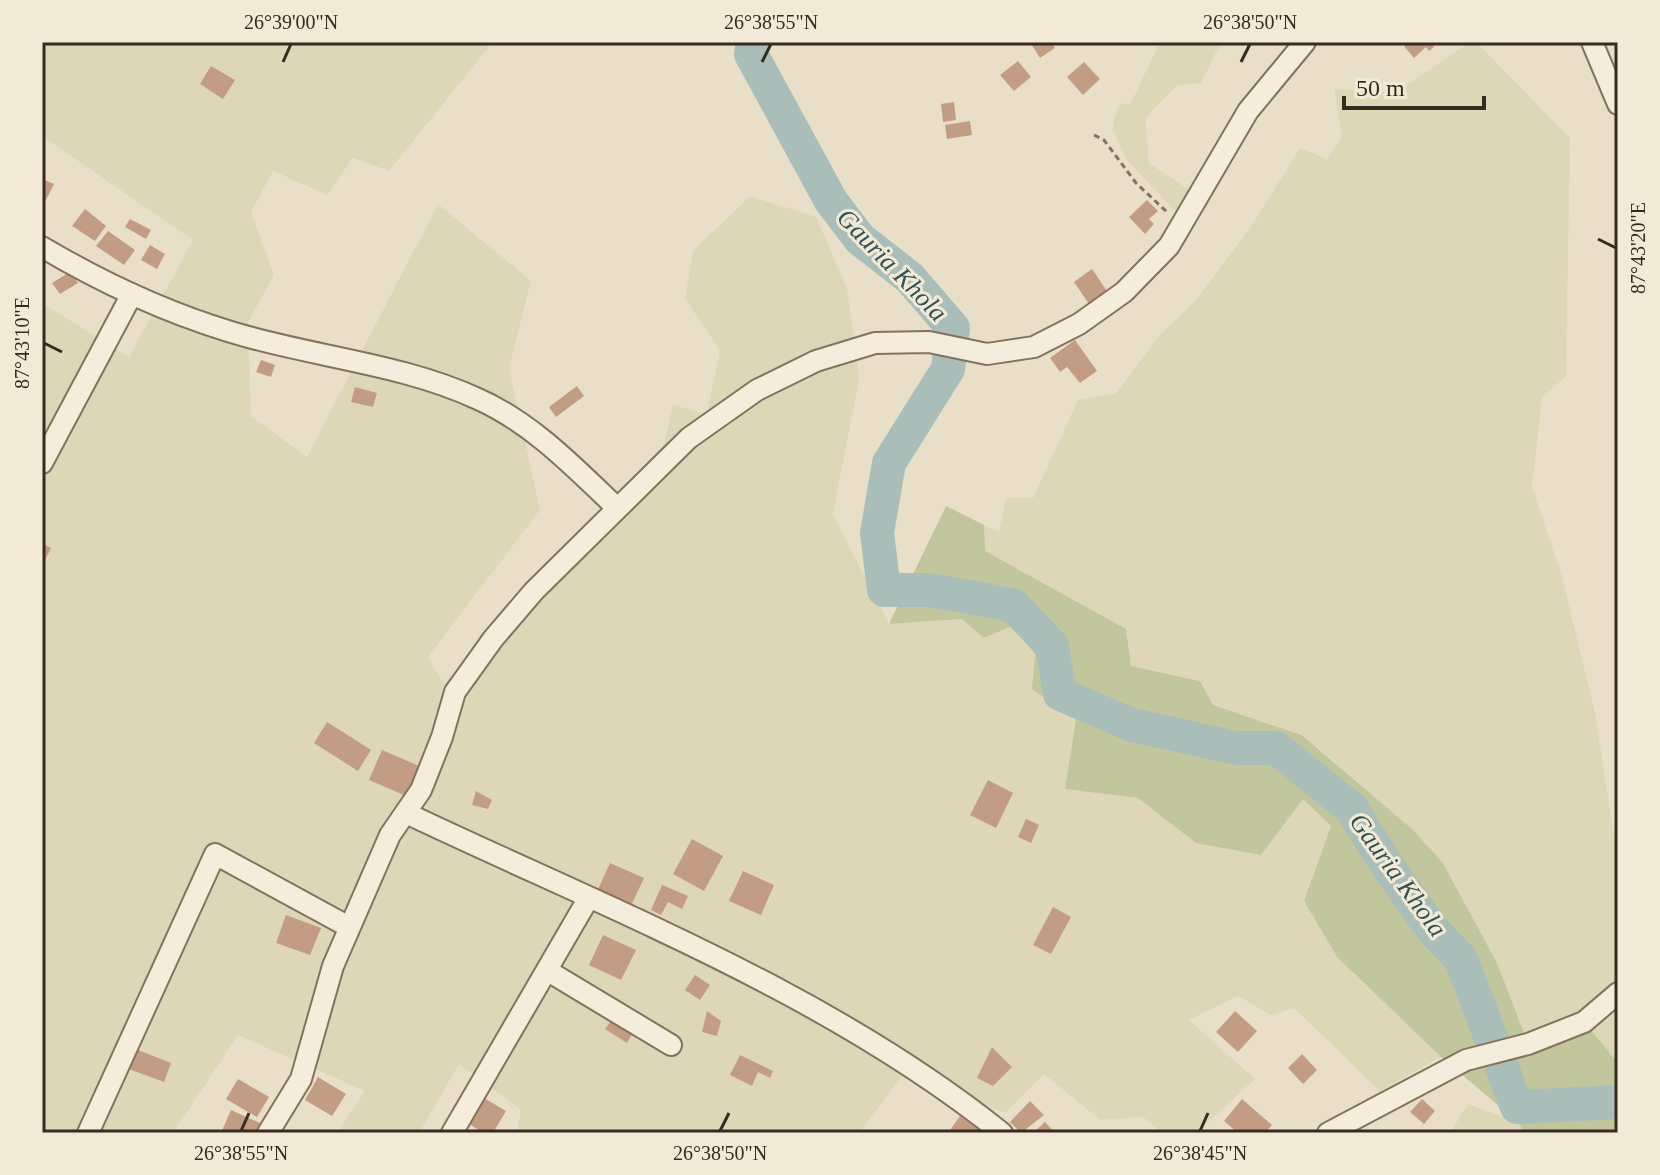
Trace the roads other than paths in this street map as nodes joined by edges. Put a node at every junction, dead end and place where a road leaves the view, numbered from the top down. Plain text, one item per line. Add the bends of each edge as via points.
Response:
1 (1305, 42) edge
2 (1592, 42) edge
3 (1618, 104) edge
4 (42, 247) edge
5 (132, 294) junction
6 (42, 463) edge
7 (616, 507) junction
8 (406, 813) junction
9 (588, 899) junction
10 (349, 927) junction
11 (548, 971) junction
12 (1618, 993) edge
13 (671, 1045) dead end
14 (88, 1133) edge
15 (268, 1133) edge
16 (452, 1133) edge
17 (1002, 1133) edge
18 (1328, 1133) edge

1 - 7 street via 1248,111 1169,246 1124,292 1079,324 1034,347 987,354 929,342 875,343 816,361 757,390 689,438
2 - 3 street
4 - 5 street
5 - 6 street
5 - 7 street via 230,332 379,366 477,398 560,453
7 - 8 street via 523,603 455,692 434,760
8 - 9 street
8 - 10 street via 390,835
9 - 11 street
9 - 17 street via 795,1001 894,1057
10 - 14 street via 215,854
10 - 15 street via 301,1079
11 - 13 street
11 - 16 street
12 - 18 street via 1584,1022 1466,1060

